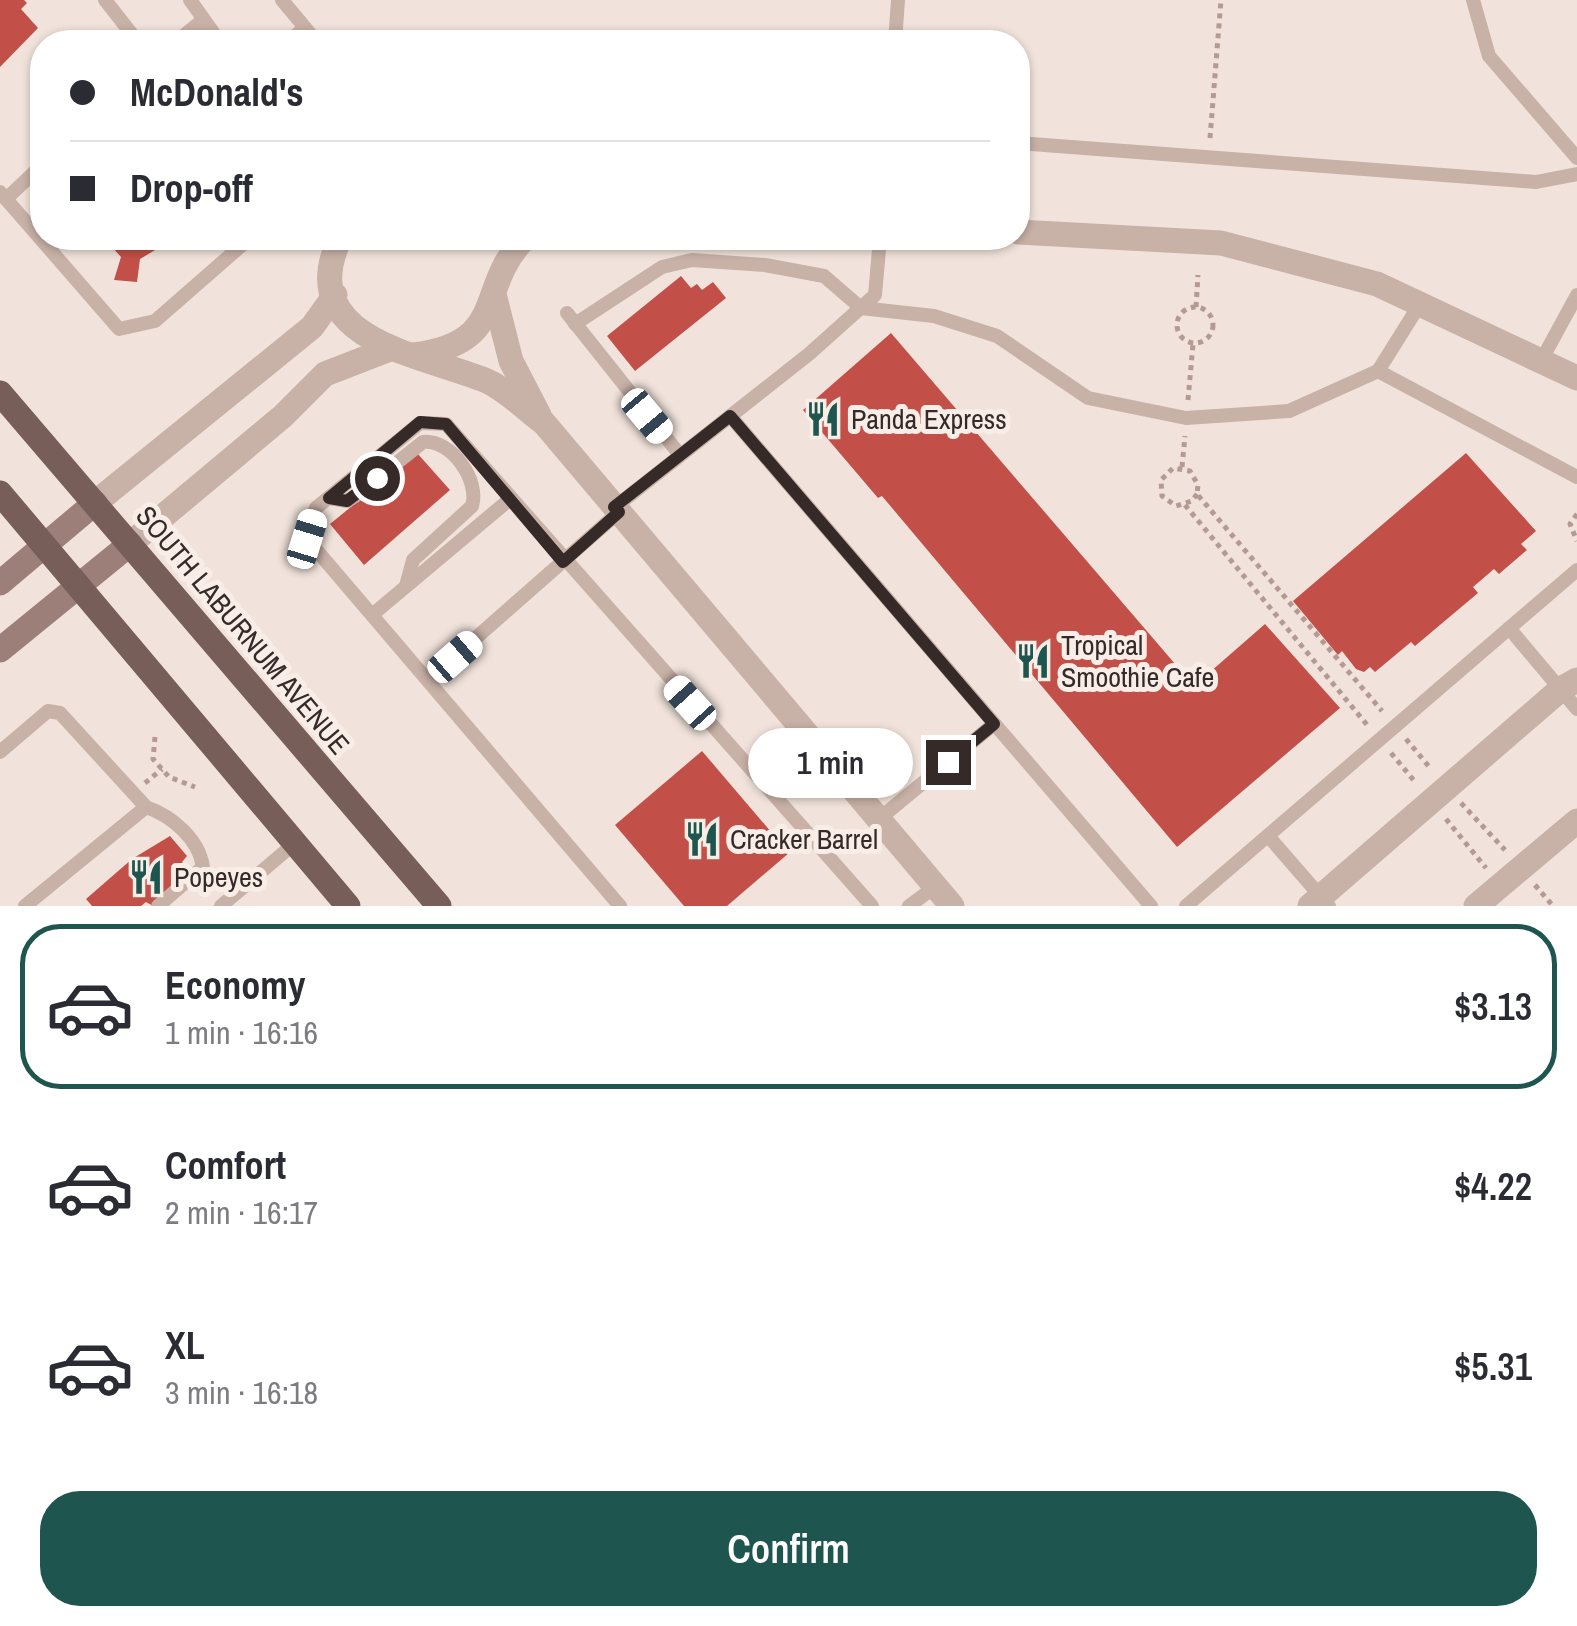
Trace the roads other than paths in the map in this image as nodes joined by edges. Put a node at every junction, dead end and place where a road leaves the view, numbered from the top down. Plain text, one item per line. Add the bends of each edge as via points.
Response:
1 (105, 0) edge
2 (190, 0) edge
3 (282, 0) edge
4 (898, 0) edge
5 (1472, 0) edge
6 (203, 20) junction
7 (305, 28) joint
8 (129, 30) edge
9 (191, 30) edge
10 (211, 30) edge
11 (302, 30) edge
12 (895, 30) edge
13 (1030, 144) edge
14 (1577, 158) edge
15 (30, 174) edge
16 (1577, 174) edge
17 (3, 195) edge
18 (30, 226) edge
19 (1030, 233) edge
20 (51, 250) edge
21 (236, 250) edge
22 (337, 250) edge
23 (493, 250) edge
24 (512, 250) edge
25 (879, 250) edge
26 (497, 288) junction
27 (1577, 295) edge
28 (335, 296) junction
29 (1420, 304) junction
30 (861, 308) junction
31 (400, 353) junction
32 (1378, 371) junction
33 (1565, 374) edge
34 (0, 393) edge
35 (730, 416) junction
36 (544, 423) junction
37 (680, 455) junction
38 (1577, 477) edge
39 (0, 494) edge
40 (329, 498) junction
41 (510, 499) junction
42 (95, 504) junction
43 (617, 510) junction
44 (130, 544) junction
45 (45, 546) junction
46 (563, 562) junction
47 (1577, 570) edge
48 (0, 583) edge
49 (78, 586) junction
50 (406, 586) junction
51 (372, 615) junction
52 (1509, 628) junction
53 (0, 650) edge
54 (428, 680) junction
55 (1572, 693) edge
56 (994, 724) junction
57 (0, 752) edge
58 (146, 807) junction
59 (879, 819) junction
60 (1577, 821) edge
61 (1269, 837) junction
62 (295, 844) junction
63 (947, 898) edge
64 (44, 900) edge
65 (1320, 902) edge
66 (25, 906) edge
67 (158, 906) edge
68 (221, 906) edge
69 (348, 906) edge
70 (439, 906) edge
71 (620, 906) edge
72 (872, 906) edge
73 (909, 906) edge
74 (1151, 906) edge
75 (1186, 906) edge
76 (1476, 906) edge

1 - 8 lane
2 - 6 lane
3 - 7 lane
4 - 12 lane
5 - 14 lane via 1489,56
6 - 9 lane
6 - 10 lane
7 - 11 lane
13 - 16 lane via 1536,182
15 - 17 lane
17 - 18 lane
19 - 29 street via 1221,243 1377,284
20 - 21 lane via 119,329 155,322
22 - 28 street
23 - 26 street
24 - 26 street
25 - 30 lane via 875,295
26 - 31 street via 481,325 462,342 438,352
26 - 36 street via 511,361
27 - 33 lane
28 - 31 street via 355,328
28 - 42 street via 312,327
29 - 32 lane
29 - 33 street
30 - 32 lane via 934,316 997,336 1088,398 1186,418 1289,411
30 - 35 lane
30 - 37 lane via 824,276 692,260 662,267 571,319
31 - 36 street via 492,383
31 - 44 street via 326,374
32 - 38 lane
34 - 42 main road, SOUTH LABURNUM AVENUE
35 - 37 lane
35 - 56 lane
36 - 43 street
37 - 43 lane
39 - 45 main road
40 - 41 lane via 420,422 446,424
40 - 50 lane via 356,496 422,442 438,444 458,462 473,484 472,506 413,560
40 - 51 lane via 316,508 307,539
41 - 46 lane
41 - 50 lane
42 - 44 main road, SOUTH LABURNUM AVENUE
42 - 45 street
43 - 46 lane
43 - 59 street
44 - 49 street
44 - 70 main road, SOUTH LABURNUM AVENUE
45 - 48 street
45 - 49 main road
46 - 54 lane
46 - 72 lane
47 - 52 lane
49 - 53 street
49 - 62 main road
50 - 51 lane
51 - 54 lane
52 - 55 lane
52 - 61 lane
54 - 71 lane
55 - 65 street via 1438,794
56 - 59 lane
56 - 74 lane
57 - 58 lane via 48,712 60,713
58 - 64 lane
58 - 67 lane via 163,813 200,849 203,867
59 - 63 street
60 - 76 street
61 - 65 lane
61 - 75 lane
62 - 68 lane
62 - 69 main road
63 - 73 lane
64 - 66 lane

